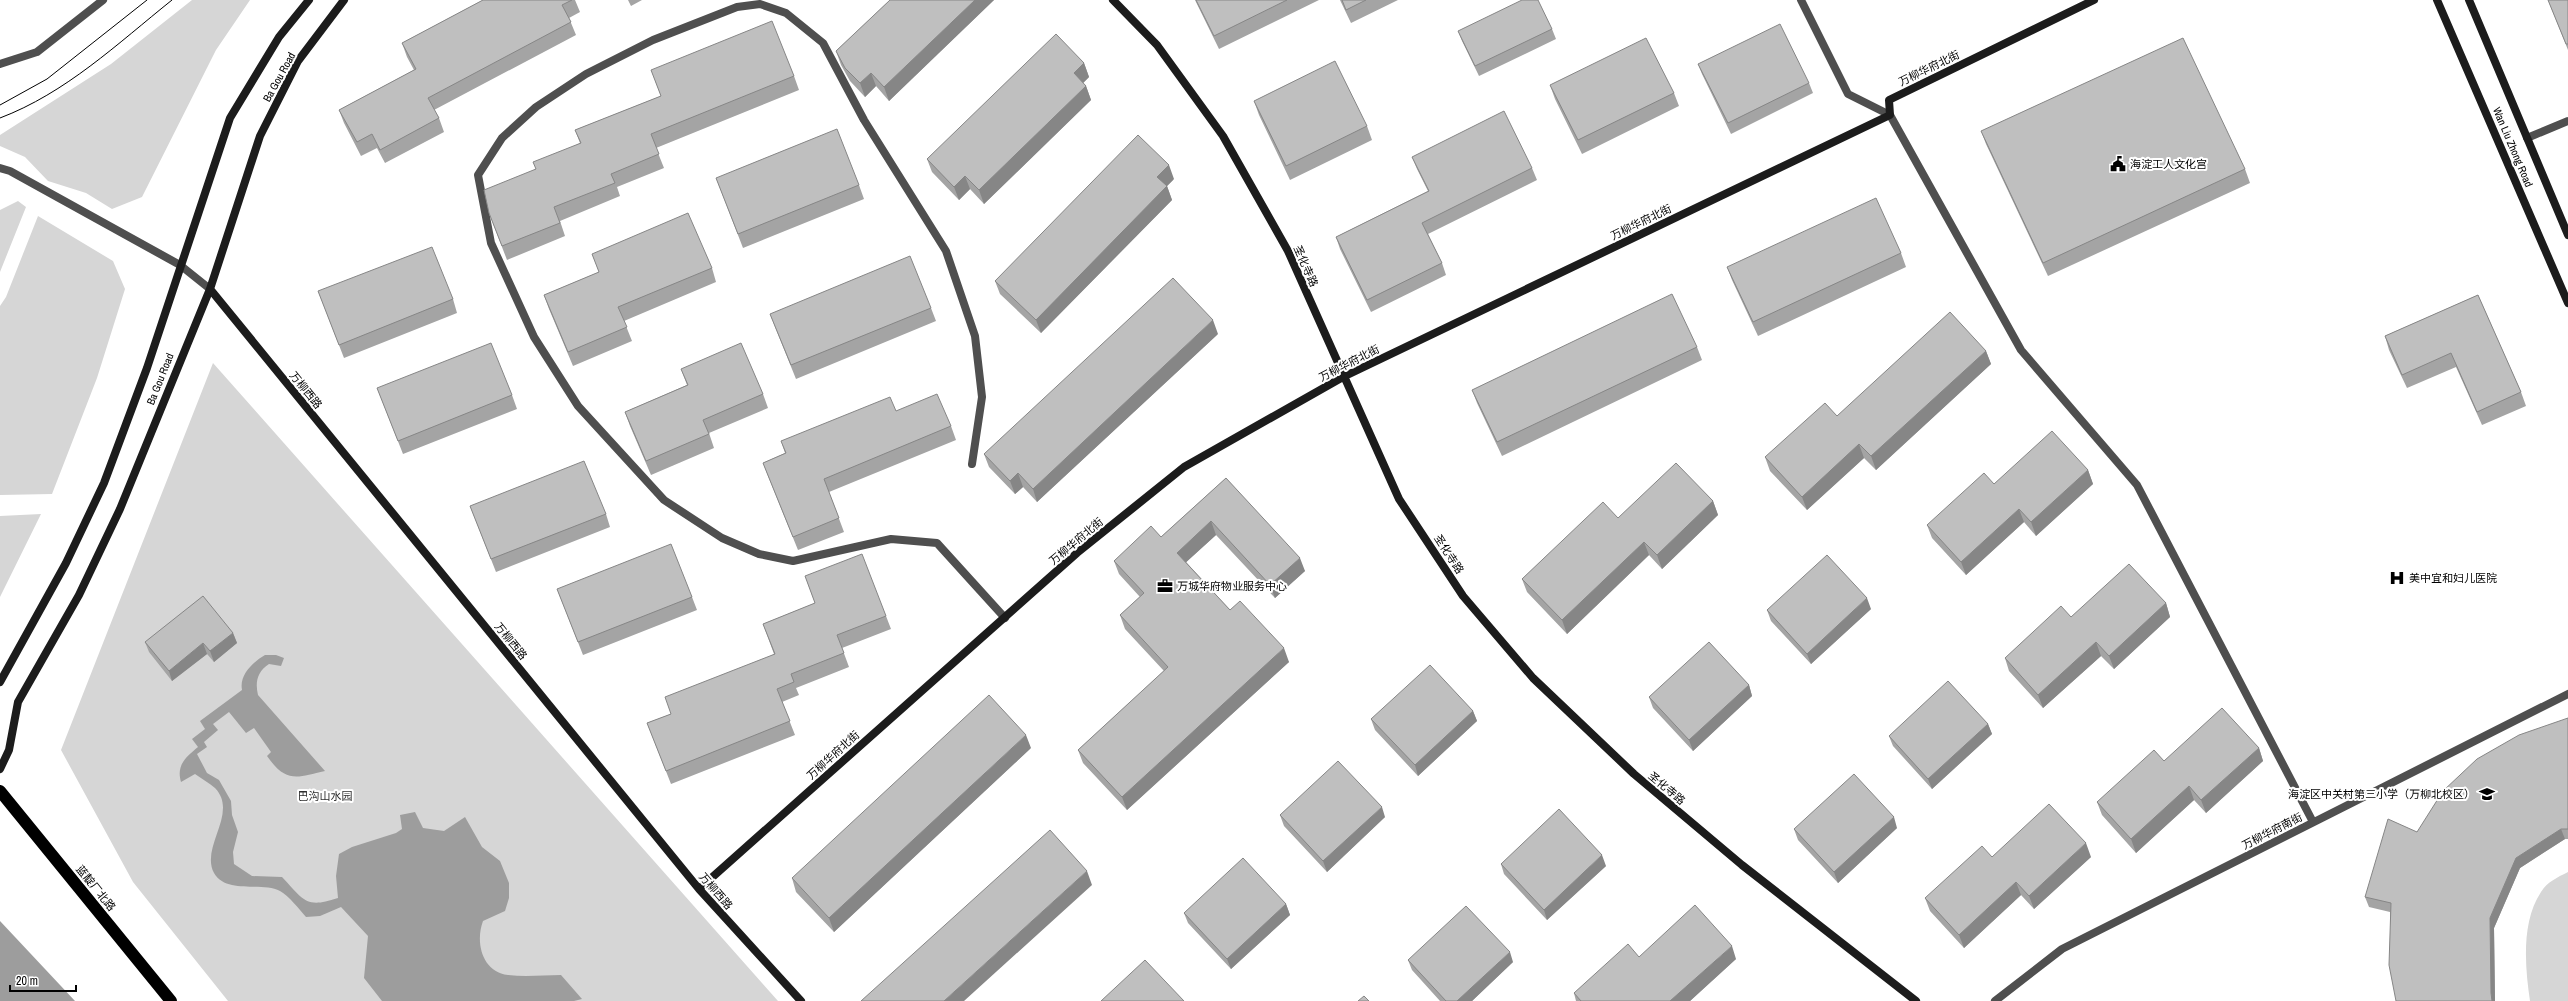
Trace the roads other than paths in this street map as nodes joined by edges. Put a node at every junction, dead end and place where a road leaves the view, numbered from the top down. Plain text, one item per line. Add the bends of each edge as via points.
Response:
1 (104, 0) edge
2 (309, 0) edge
3 (344, 0) edge
4 (1113, 0) edge
5 (1801, 0) edge
6 (2094, 0) edge
7 (2437, 0) edge
8 (2469, 0) edge
9 (0, 64) edge
10 (1890, 114) junction
11 (2568, 121) edge
12 (2527, 138) junction
13 (0, 168) edge
14 (2568, 235) edge
15 (180, 265) junction
16 (210, 289) junction
17 (2568, 303) edge
18 (1343, 377) junction
19 (972, 464) dead end
20 (1005, 618) junction
21 (0, 682) edge
22 (2568, 694) edge
23 (0, 769) edge
24 (0, 791) edge
25 (2314, 822) junction
26 (699, 889) junction
27 (171, 1001) edge
28 (801, 1001) edge
29 (1916, 1001) edge
30 (1995, 1001) edge

1 - 9 street via 36,52
2 - 15 street, Ba Gou Road via 279,37 230,118
3 - 16 street, Ba Gou Road via 298,61 260,136
4 - 18 street, 圣化寺路 via 1157,45 1222,136 1288,251
5 - 10 street via 1848,94
6 - 10 street, 万柳华府北街 via 1889,100
7 - 17 street, Wan Liu Zhong Road
8 - 12 street, Wan Liu Zhong Road
10 - 18 street, 万柳华府北街
10 - 25 street via 2022,350 2137,485
11 - 12 street
12 - 14 street, Wan Liu Zhong Road
13 - 15 street via 10,171
15 - 16 street
15 - 21 street, Ba Gou Road via 147,368 104,483 66,563
16 - 23 street, Ba Gou Road via 120,509 79,595 18,702 8,750
16 - 26 street, 万柳西路
18 - 20 street, 万柳华府北街 via 1184,467 1077,553
18 - 29 street, 圣化寺路 via 1400,499 1463,596 1533,678 1634,774 1742,865
19 - 20 street via 982,398 975,336 946,251 864,120 823,43 786,12 760,4 737,6 653,40 586,74 536,107 502,138 478,175 491,243 534,337 578,406 664,500 722,538 759,554 793,561 891,539 937,543
20 - 26 street, 万柳华府北街
22 - 25 street, 万柳华府南街
24 - 27 highway, 蓝靛厂北路
25 - 30 street, 万柳华府南街 via 2062,949
26 - 28 street, 万柳西路

